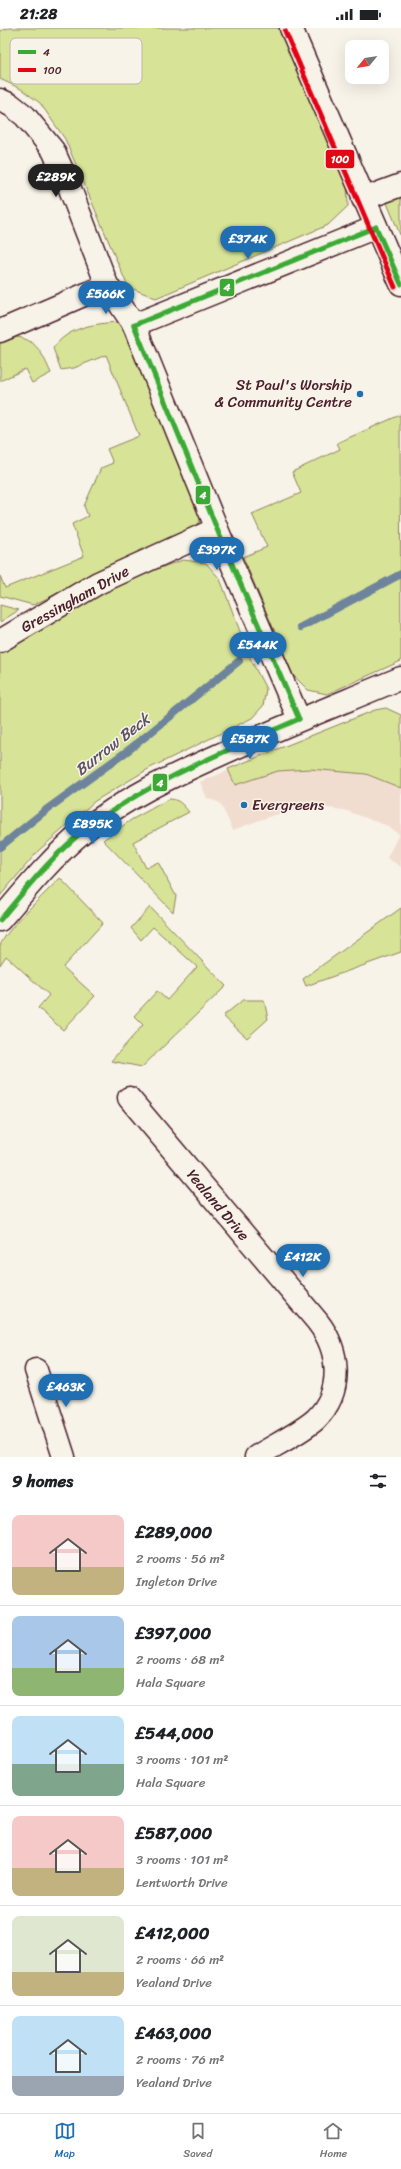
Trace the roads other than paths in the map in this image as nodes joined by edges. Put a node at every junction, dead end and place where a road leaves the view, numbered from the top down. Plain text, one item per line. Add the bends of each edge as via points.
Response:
1 (291, 28) edge
2 (0, 100) edge
3 (401, 185) edge
4 (363, 199) junction
5 (376, 227) junction
6 (401, 284) edge
7 (107, 285) junction
8 (134, 325) junction
9 (0, 330) edge
10 (216, 529) junction
11 (0, 642) edge
12 (400, 680) edge
13 (299, 719) junction
14 (0, 920) edge
15 (129, 1098) dead end
16 (36, 1370) dead end
17 (64, 1457) edge
18 (256, 1457) edge

1 - 4 street
2 - 7 street via 25,116 53,150
3 - 4 street
4 - 5 street
5 - 6 street
5 - 8 street
7 - 8 street
7 - 9 street
8 - 10 street
10 - 11 street, Gressingham Drive via 98,583
10 - 13 street
12 - 13 street
13 - 14 street via 186,769 137,795 85,830 37,876
15 - 18 street, Yealand Drive via 328,1334 334,1351 334,1381 324,1409 314,1420
16 - 17 street

